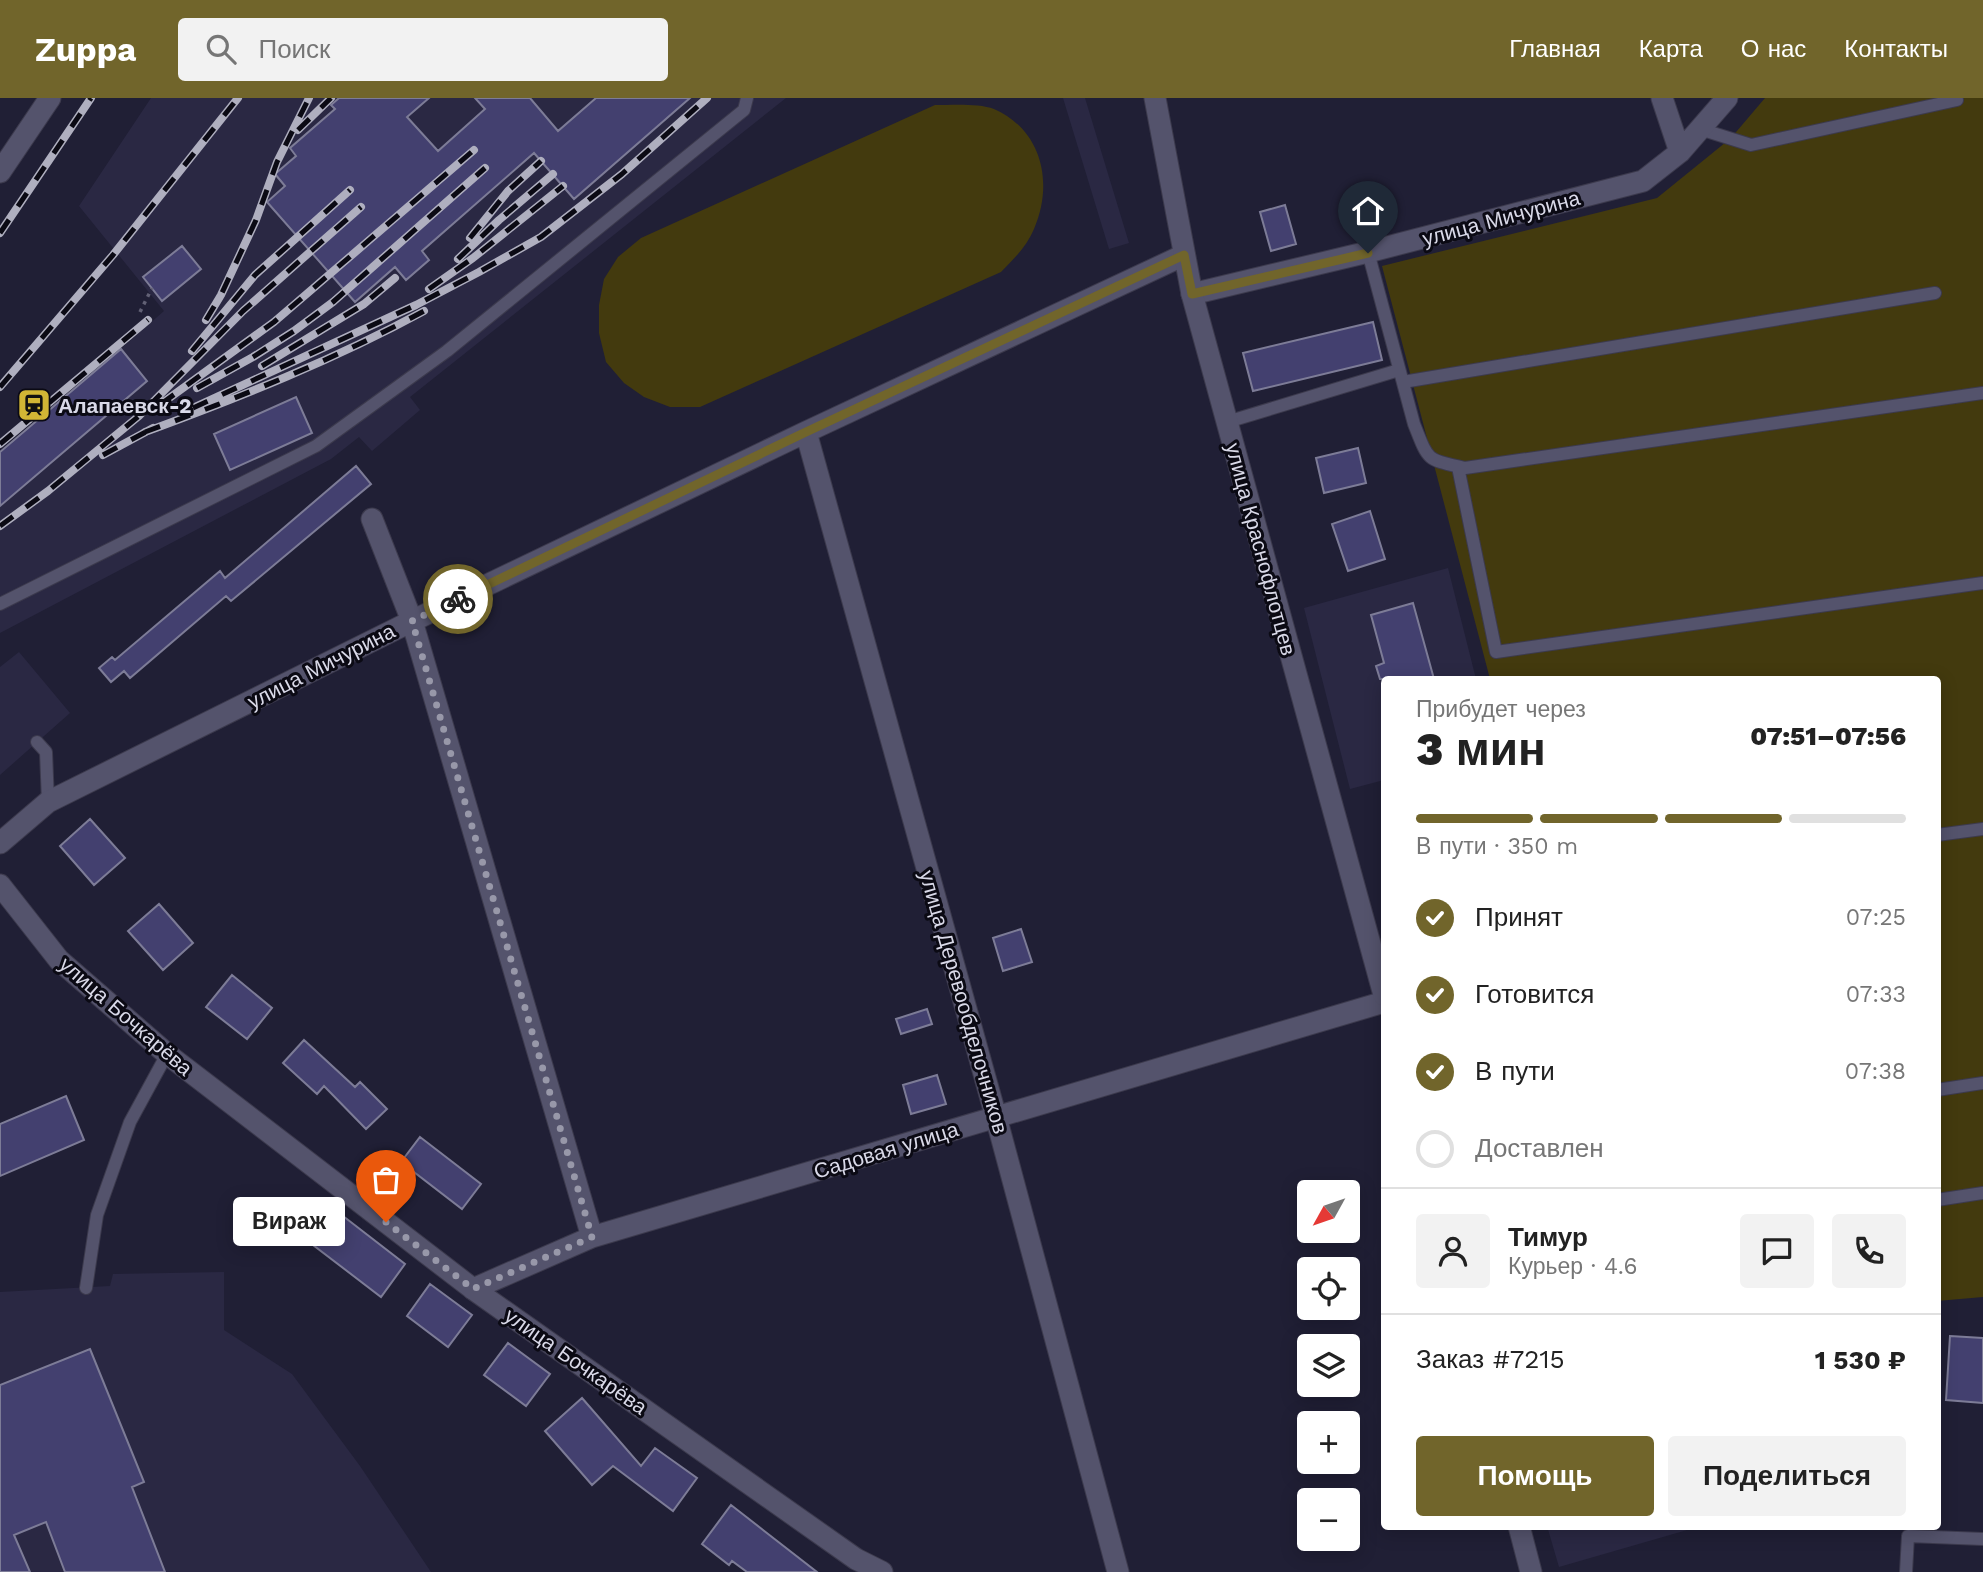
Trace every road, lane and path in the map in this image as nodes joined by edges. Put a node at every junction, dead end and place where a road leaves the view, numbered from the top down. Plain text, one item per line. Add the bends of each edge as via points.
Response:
1 (50, 98) edge
2 (747, 98) edge
3 (1155, 98) edge
4 (1662, 98) edge
5 (1727, 98) edge
6 (1957, 100) dead end
7 (1700, 129) junction
8 (1679, 152) junction
9 (0, 172) edge
10 (1368, 253) junction
11 (1184, 255) junction
12 (152, 288) dead end
13 (1935, 293) dead end
14 (1192, 294) junction
15 (140, 312) dead end
16 (1401, 376) junction
17 (1983, 393) edge
18 (1227, 422) junction
19 (806, 432) junction
20 (1458, 467) junction
21 (372, 519) dead end
22 (1983, 583) edge
23 (0, 604) edge
24 (412, 621) junction
25 (37, 742) dead end
26 (48, 802) junction
27 (1983, 829) edge
28 (1941, 834) edge
29 (0, 843) edge
30 (0, 885) edge
31 (1381, 984) edge
32 (1381, 1003) edge
33 (167, 1054) junction
34 (1983, 1083) edge
35 (1941, 1089) edge
36 (996, 1117) junction
37 (1983, 1193) edge
38 (1941, 1199) edge
39 (592, 1237) junction
40 (86, 1288) dead end
41 (473, 1289) junction
42 (1520, 1530) edge
43 (1983, 1539) edge
44 (882, 1572) edge
45 (1118, 1572) edge
46 (1531, 1572) edge
47 (1906, 1572) edge

1 - 9 street
2 - 23 lane via 744,110 458,342 316,446
3 - 11 street, улица Краснофлотцев
4 - 8 street
5 - 7 street, улица Мичурина
6 - 7 lane via 1751,145
7 - 8 street, улица Мичурина
8 - 10 street, улица Мичурина via 1643,181
10 - 14 street, улица Мичурина
10 - 16 lane
11 - 14 street, улица Краснофлотцев
11 - 19 street, улица Мичурина
12 - 15 path
13 - 16 lane
14 - 18 street, улица Краснофлотцев
16 - 18 lane
16 - 20 lane via 1425,451 1433,461
17 - 20 lane
18 - 31 street, улица Краснофлотцев
19 - 24 street, улица Мичурина
19 - 36 street, улица Деревообделочников
20 - 22 lane via 1496,652
21 - 24 street
24 - 26 street, улица Мичурина
24 - 39 street
25 - 26 lane via 46,752
26 - 29 street, улица Мичурина
27 - 28 lane
30 - 33 street, улица Бочкарёва via 60,960
32 - 36 street, Садовая улица
33 - 40 lane via 130,1122 97,1216
33 - 41 street, улица Бочкарёва
34 - 35 lane
36 - 39 street, Садовая улица
36 - 45 street, улица Деревообделочников
37 - 38 lane
39 - 41 street, Садовая улица
41 - 44 street, улица Бочкарёва via 856,1559
42 - 46 street
43 - 47 lane via 1908,1536

